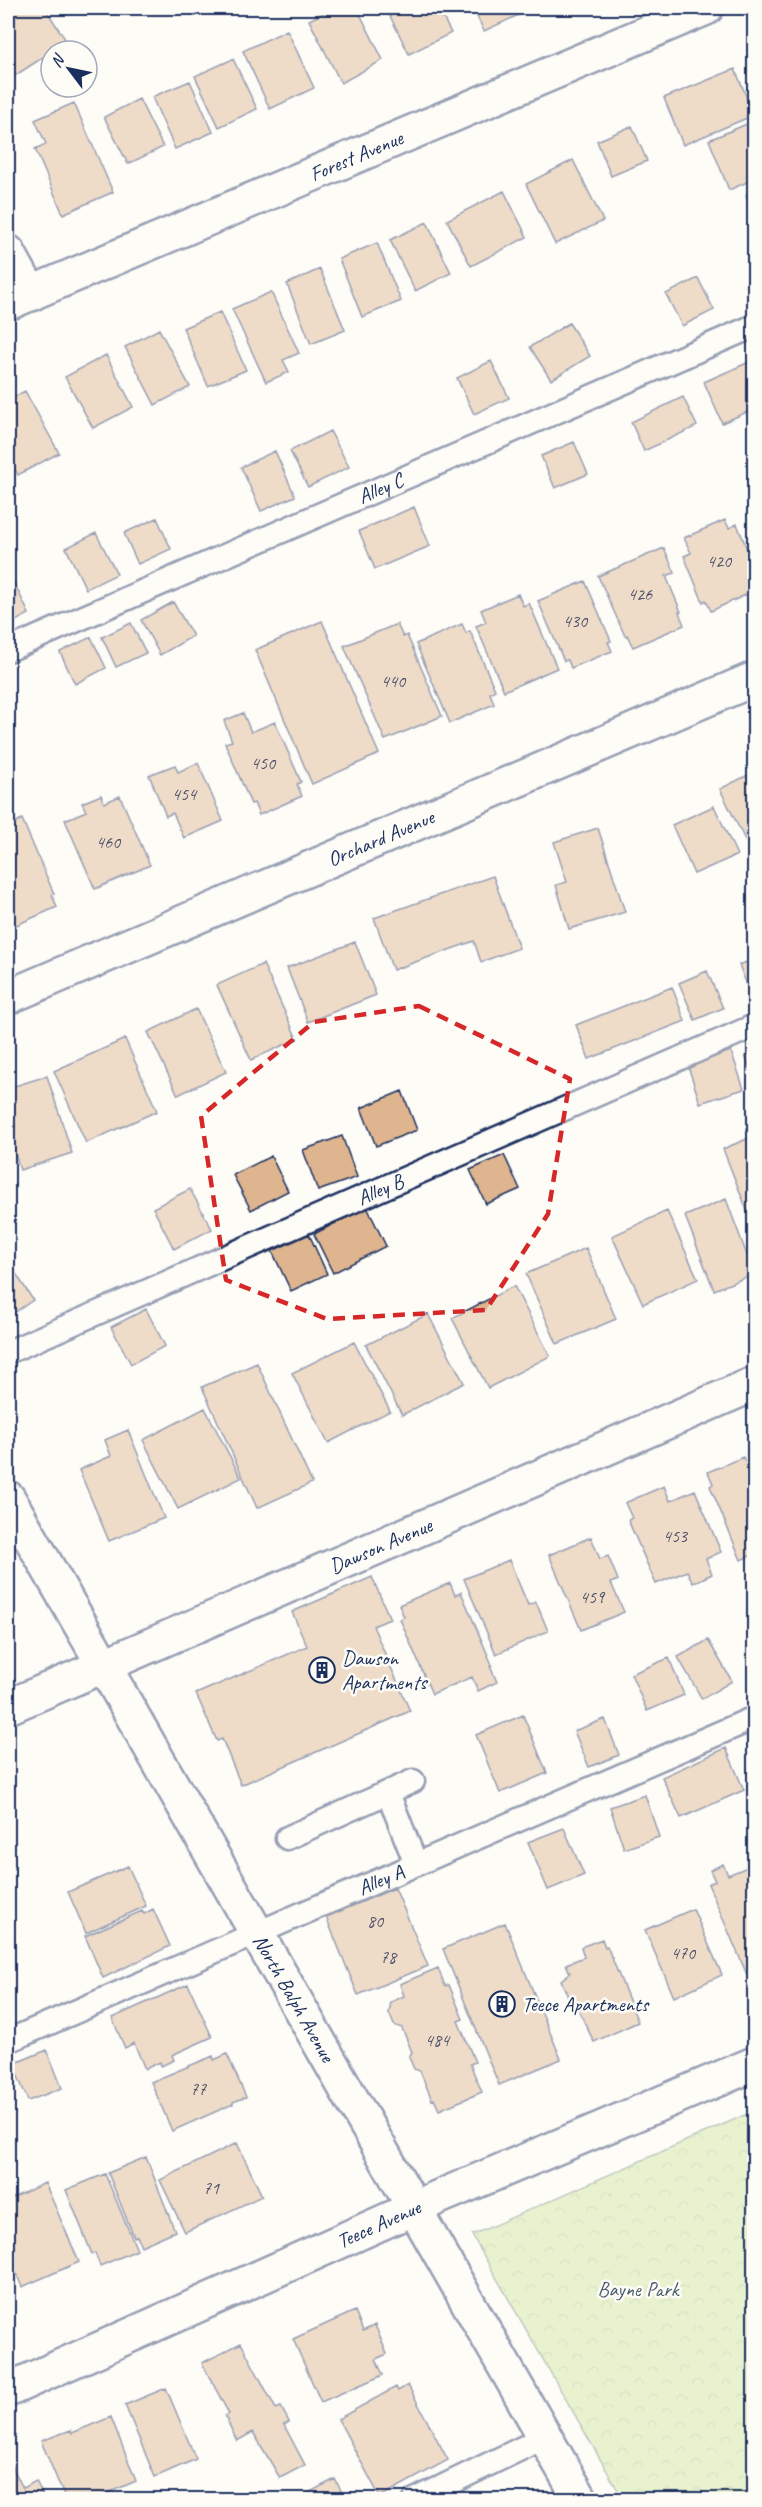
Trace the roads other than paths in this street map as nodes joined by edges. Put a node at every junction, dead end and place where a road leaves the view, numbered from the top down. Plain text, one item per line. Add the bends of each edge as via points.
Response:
1 (706, 8) edge
2 (8, 252) edge
3 (19, 298) edge
4 (754, 326) edge
5 (8, 650) edge
6 (754, 679) edge
7 (8, 997) edge
8 (754, 1026) edge
9 (8, 1352) edge
10 (754, 1384) edge
11 (8, 1497) edge
12 (104, 1666) junction
13 (8, 1707) edge
14 (754, 1718) edge
15 (413, 1781) dead end
16 (388, 1793) junction
17 (286, 1838) dead end
18 (416, 1864) junction
19 (256, 1933) junction
20 (8, 2041) edge
21 (754, 2064) edge
22 (412, 2209) junction
23 (8, 2390) edge
24 (545, 2436) junction
25 (415, 2499) edge
26 (581, 2499) edge

1 - 3 street, Forest Avenue
2 - 3 street
4 - 5 lane, Alley C
6 - 7 street, Orchard Avenue
8 - 9 lane, Alley B
10 - 12 street, Dawson Avenue
11 - 12 street, North Balph Avenue
12 - 13 street, Dawson Avenue
12 - 19 street, North Balph Avenue
14 - 18 lane, Alley A
15 - 16 lane
16 - 17 lane
16 - 18 lane
18 - 19 lane, Alley A
19 - 20 lane, Alley A
19 - 22 street, North Balph Avenue
21 - 22 street, Teece Avenue
22 - 23 street, Teece Avenue
22 - 24 street, North Balph Avenue
24 - 25 lane
24 - 26 street, North Balph Avenue

